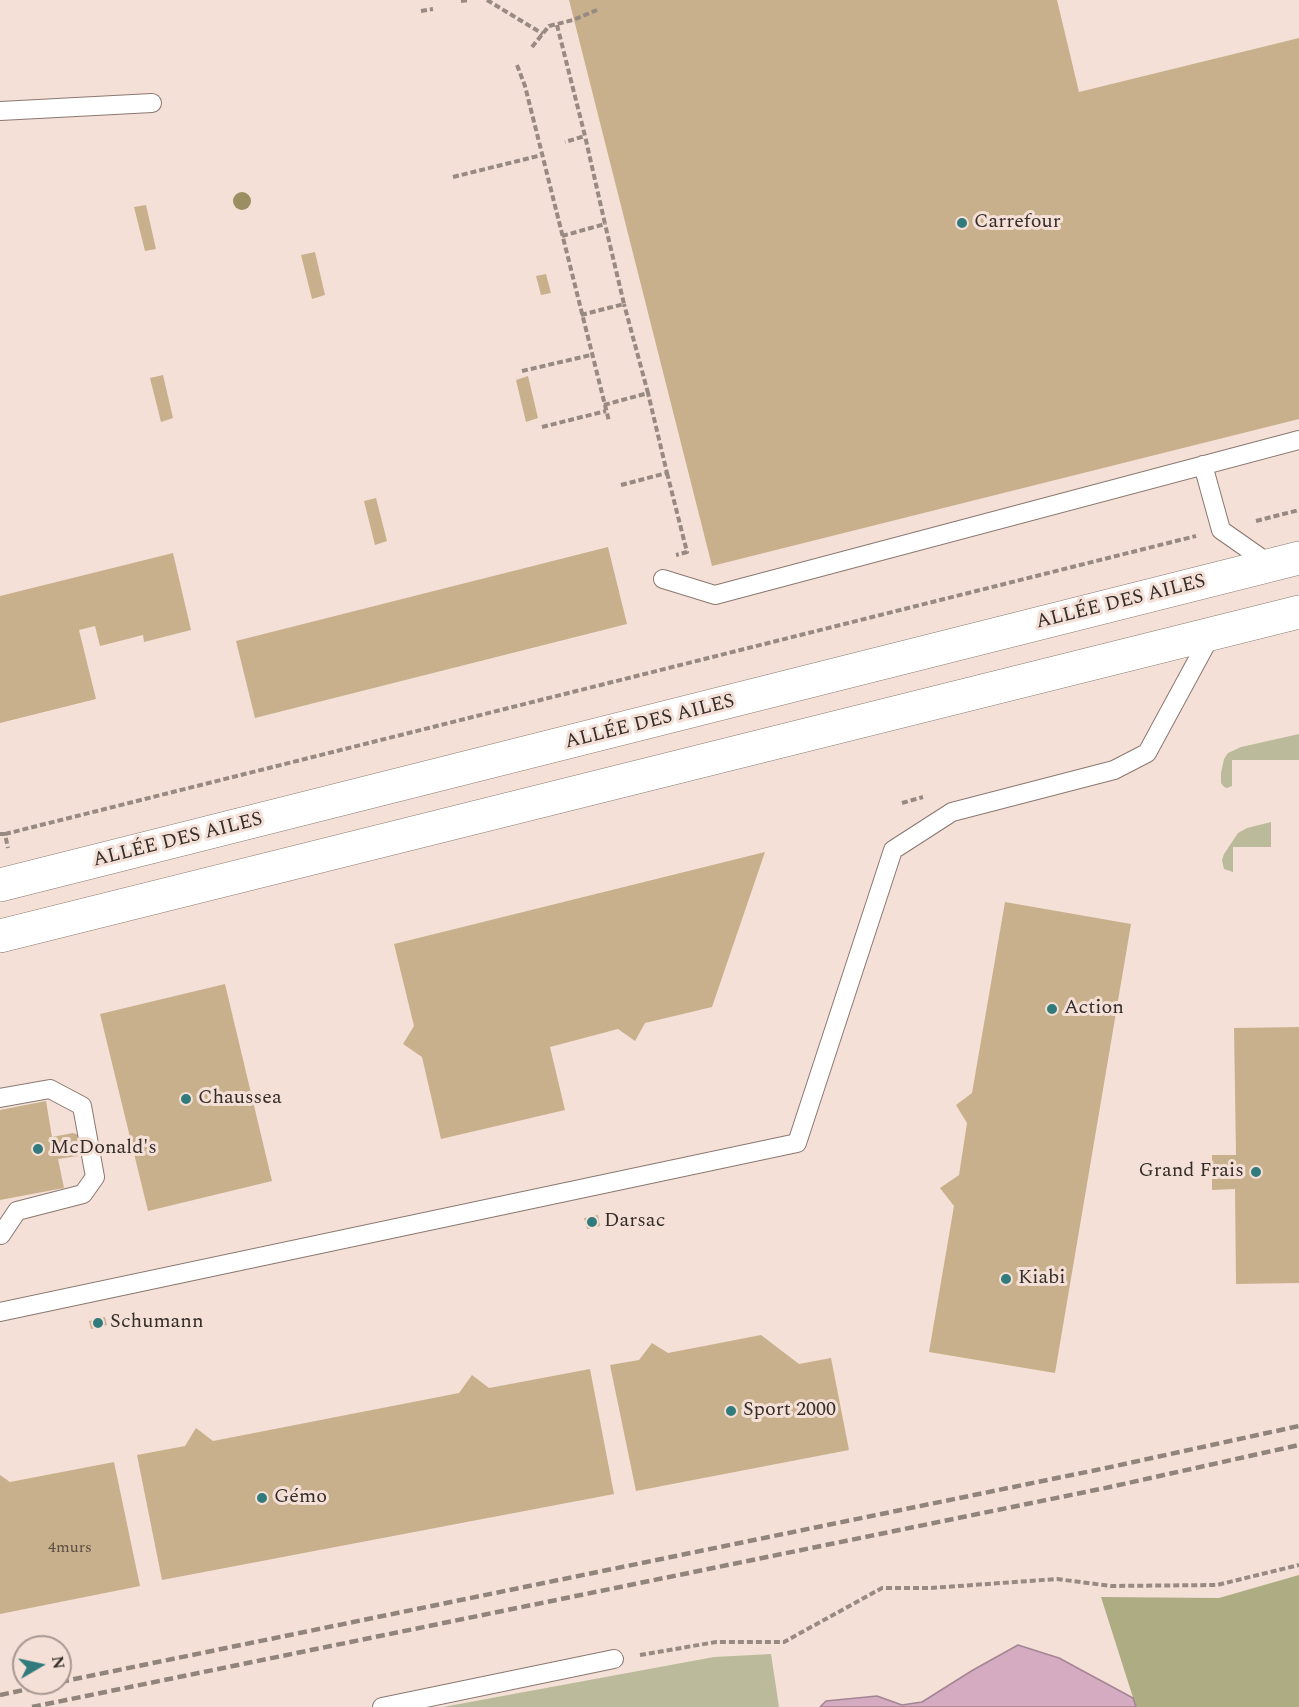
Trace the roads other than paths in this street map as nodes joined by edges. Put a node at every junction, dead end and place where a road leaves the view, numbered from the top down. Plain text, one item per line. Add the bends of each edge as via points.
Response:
1 (152, 103) dead end
2 (0, 111) edge
3 (1299, 440) edge
4 (1203, 465) junction
5 (1285, 561) edge
6 (663, 579) dead end
7 (1299, 612) edge
8 (1211, 635) junction
9 (0, 885) edge
10 (0, 936) edge
11 (0, 1098) edge
12 (1, 1235) edge
13 (0, 1312) edge
14 (614, 1659) road end
15 (382, 1707) edge

1 - 2 lane
3 - 4 lane
4 - 5 lane via 1221,530
4 - 6 lane via 715,595
5 - 9 main road, ALLÉE DES AILES
7 - 8 main road
8 - 10 main road
8 - 13 lane via 1147,753 1114,770 952,812 893,850 797,1143
11 - 12 lane via 50,1089 81,1106 95,1177 83,1194 17,1211
14 - 15 lane

